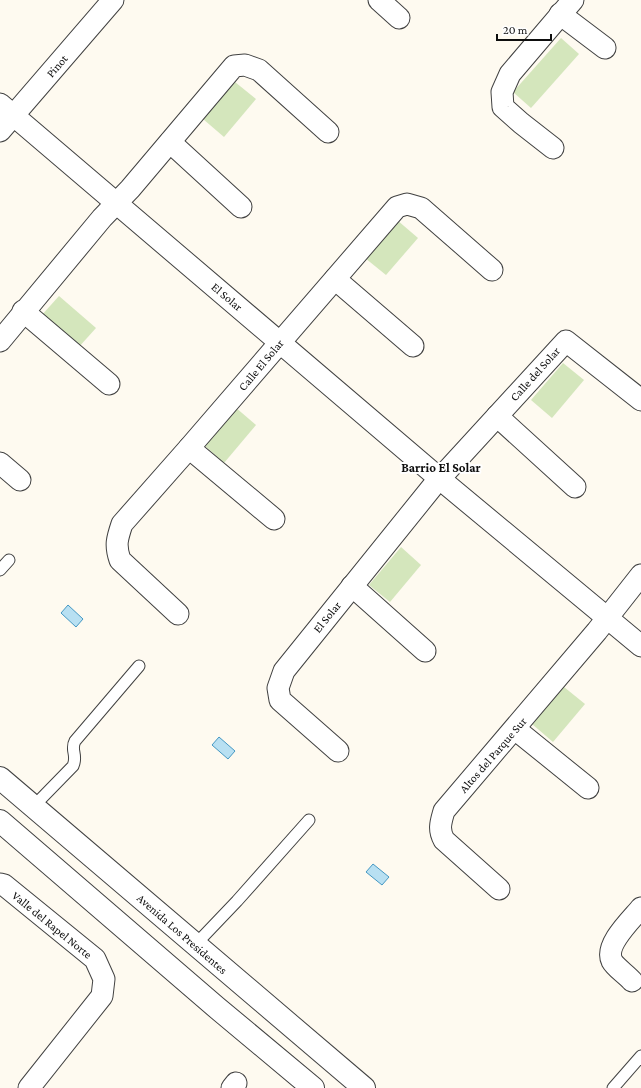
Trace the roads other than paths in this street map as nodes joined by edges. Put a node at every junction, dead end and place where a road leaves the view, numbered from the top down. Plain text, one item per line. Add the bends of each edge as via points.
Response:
1 (113, 0) edge
2 (379, 0) edge
3 (566, 7) edge
4 (399, 18) dead end
5 (605, 48) dead end
6 (7, 110) edge
7 (0, 131) edge
8 (328, 132) dead end
9 (170, 142) junction
10 (553, 148) dead end
11 (115, 203) junction
12 (241, 207) dead end
13 (492, 270) dead end
14 (335, 279) junction
15 (23, 312) junction
16 (0, 341) edge
17 (280, 342) junction
18 (413, 346) dead end
19 (109, 384) dead end
20 (641, 400) edge
21 (498, 416) junction
22 (189, 448) junction
23 (0, 463) edge
24 (440, 479) junction
25 (20, 480) dead end
26 (575, 487) dead end
27 (274, 519) dead end
28 (9, 560) dead end
29 (0, 570) edge
30 (641, 575) edge
31 (352, 586) junction
32 (178, 614) dead end
33 (608, 618) junction
34 (641, 646) edge
35 (425, 652) dead end
36 (139, 666) dead end
37 (515, 729) junction
38 (338, 751) dead end
39 (0, 778) edge
40 (588, 788) dead end
41 (33, 807) junction
42 (0, 820) edge
43 (309, 820) dead end
44 (0, 884) edge
45 (499, 889) dead end
46 (641, 908) edge
47 (195, 945) junction
48 (632, 981) dead end
49 (240, 983) junction
50 (216, 1007) junction
51 (641, 1056) edge
52 (29, 1088) edge
53 (314, 1088) edge
54 (364, 1088) edge
55 (613, 1088) edge

1 - 6 street, Pinot
2 - 4 street
3 - 5 street
3 - 10 street via 510,74 502,92 503,107
6 - 7 street, Pinot
6 - 11 street, El Solar
8 - 9 street via 259,70 245,65 234,66
9 - 11 street
9 - 12 street
11 - 15 street
11 - 17 street, El Solar
13 - 14 street, Calle El Solar via 421,208 407,204 397,207
14 - 17 street, Calle El Solar
14 - 18 street
15 - 16 street
15 - 19 street
17 - 22 street, Calle El Solar
17 - 24 street, El Solar
20 - 21 street, Calle del Solar via 566,341
21 - 24 street, Calle del Solar
21 - 26 street
22 - 27 street
22 - 32 street, Calle El Solar via 122,524 117,539 120,560
23 - 25 street
24 - 31 street, El Solar
24 - 33 street, El Solar
28 - 29 lane
30 - 33 street
31 - 35 street
31 - 38 street, El Solar via 284,671 278,688 280,700
33 - 34 street, El Solar
33 - 37 street, Altos del Parque Sur
36 - 41 lane via 75,741 74,766
37 - 40 street
37 - 45 street, Altos del Parque Sur via 444,811 440,825 440,833 444,840
39 - 41 street, Avenida Los Presidentes
41 - 47 street, Avenida Los Presidentes
42 - 50 street
43 - 47 lane via 238,901
44 - 52 street, Valle del Rapel Norte via 95,959 104,979 102,996
46 - 48 street via 615,940 610,952 612,961
47 - 49 street, Avenida Los Presidentes
49 - 50 street via 240,996 234,1005
49 - 54 street, Avenida Los Presidentes
50 - 53 street
51 - 55 lane

